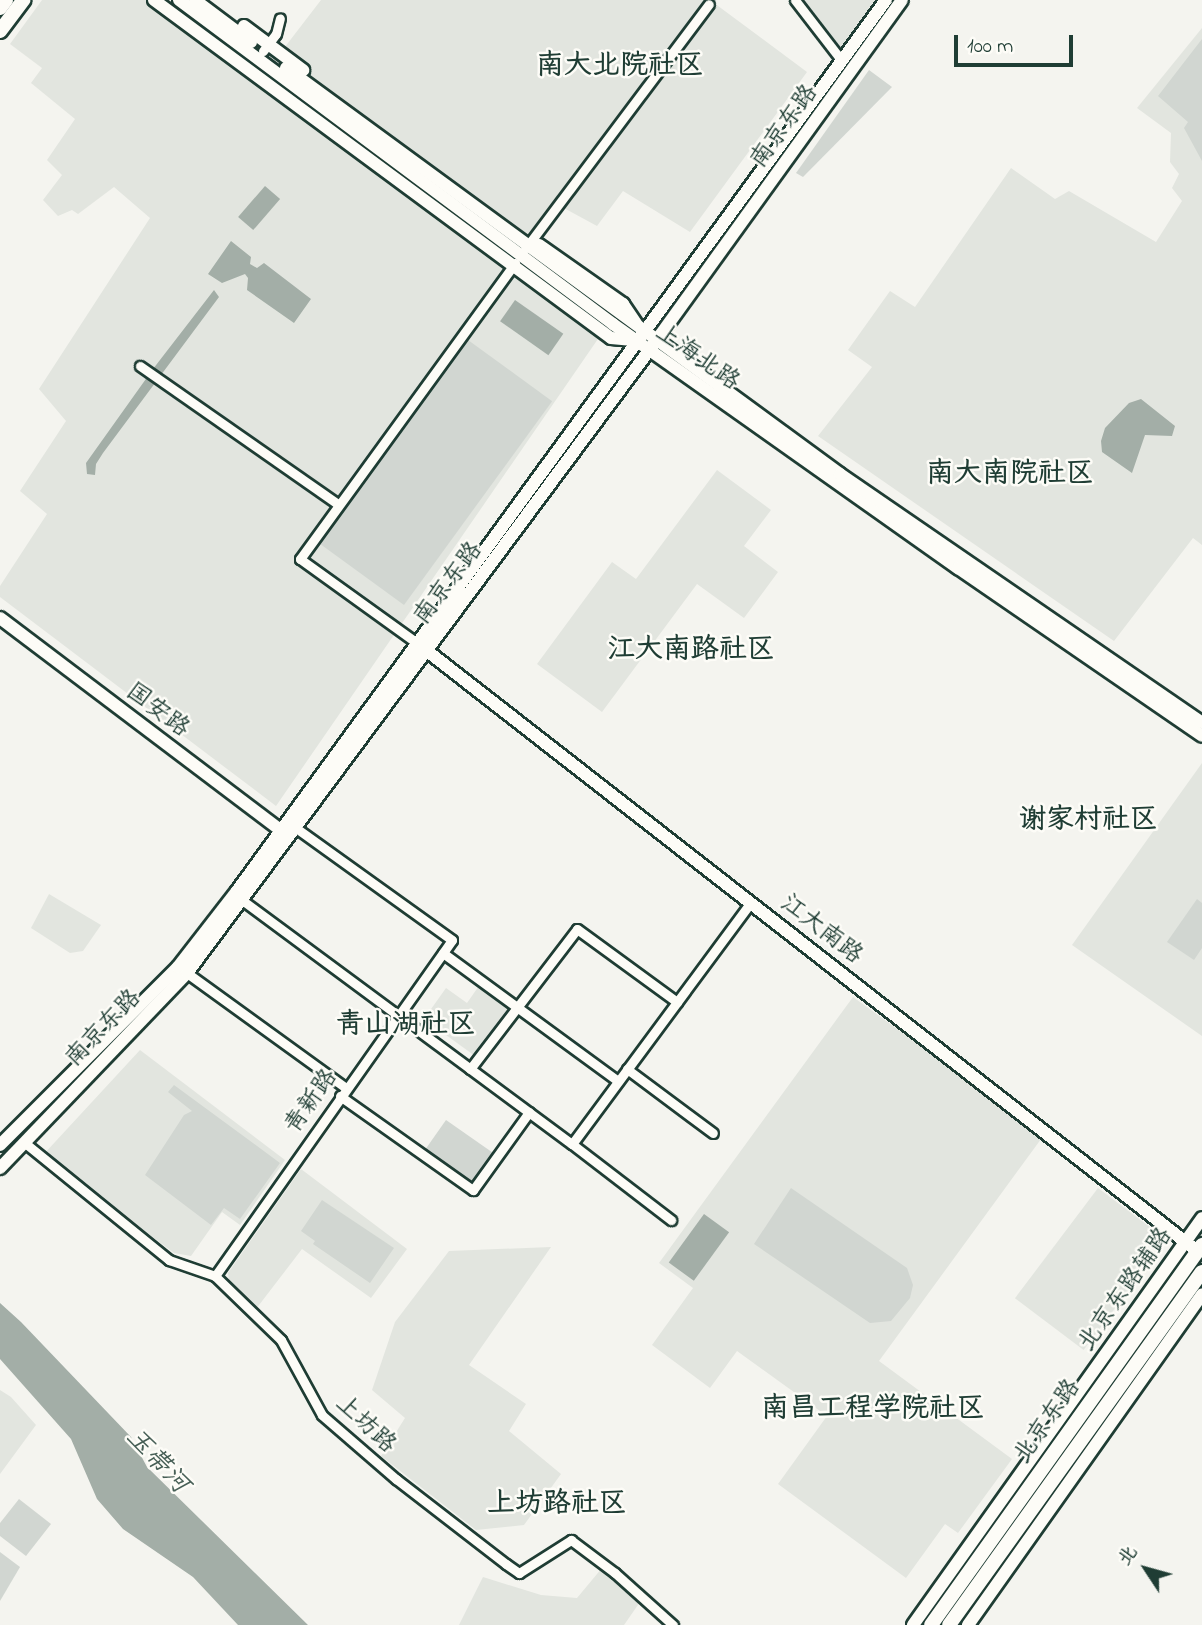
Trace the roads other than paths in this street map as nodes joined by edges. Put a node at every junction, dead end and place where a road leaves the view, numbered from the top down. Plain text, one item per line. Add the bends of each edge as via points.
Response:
1 (6, 0) edge
2 (23, 0) edge
3 (154, 0) edge
4 (180, 0) edge
5 (195, 0) edge
6 (209, 0) edge
7 (795, 0) edge
8 (886, 0) edge
9 (902, 0) edge
10 (709, 4) dead end
11 (0, 8) edge
12 (280, 18) dead end
13 (0, 31) edge
14 (266, 48) junction
15 (842, 61) junction
16 (523, 251) junction
17 (639, 336) junction
18 (652, 346) junction
19 (144, 369) dead end
20 (338, 504) junction
21 (0, 618) edge
22 (421, 647) junction
23 (1202, 723) edge
24 (1202, 736) edge
25 (288, 829) junction
26 (242, 900) junction
27 (751, 902) junction
28 (443, 953) junction
29 (187, 973) junction
30 (677, 1002) junction
31 (517, 1007) junction
32 (398, 1015) junction
33 (470, 1069) junction
34 (627, 1069) junction
35 (618, 1081) junction
36 (343, 1092) junction
37 (528, 1112) junction
38 (713, 1133) dead end
39 (24, 1143) junction
40 (572, 1144) junction
41 (0, 1145) edge
42 (0, 1168) edge
43 (1202, 1218) edge
44 (671, 1220) dead end
45 (1185, 1242) junction
46 (1200, 1248) edge
47 (1202, 1272) edge
48 (215, 1276) junction
49 (1202, 1296) edge
50 (673, 1625) edge
51 (913, 1625) edge
52 (931, 1625) edge
53 (949, 1625) edge
54 (968, 1625) edge

1 - 11 main road
2 - 13 main road
3 - 16 main road
4 - 16 main road, 上海北路
5 - 14 main road, 上海北路
6 - 14 main road
7 - 15 street
8 - 15 main road, 南京东路
9 - 18 main road, 南京东路
10 - 16 street
12 - 14 street
14 - 16 main road, 上海北路
15 - 17 main road, 南京东路
16 - 17 main road, 上海北路
16 - 17 main road via 611,338
16 - 20 street
17 - 18 main road, 上海北路
17 - 22 main road, 南京东路
18 - 22 main road, 南京东路
18 - 23 main road, 上海北路
18 - 24 main road, 上海北路
19 - 20 street
20 - 22 street via 300,559
21 - 25 main road, 国安路
22 - 25 main road, 南京东路
22 - 27 main road, 江大南路
25 - 26 main road, 南京东路
25 - 28 street via 452,940
25 - 41 main road, 南京东路 via 178,967
26 - 29 main road, 南京东路
26 - 32 street
27 - 30 street
27 - 45 main road, 江大南路
28 - 31 street
28 - 32 street, 青新路
29 - 36 street
29 - 39 main road, 南京东路
30 - 31 street via 577,929
30 - 34 street
31 - 33 street
31 - 35 street
32 - 33 street
32 - 36 street, 青新路
33 - 37 street
34 - 35 street
34 - 38 street
35 - 40 street
36 - 37 street via 474,1190
36 - 48 street, 青新路
37 - 40 street
39 - 42 main road, 南京东路
39 - 48 street, 上坊路 via 169,1260
40 - 44 street
43 - 45 main road, 北京东路辅路
45 - 46 main road, 江大南路
45 - 51 main road, 北京东路辅路
46 - 52 main road, 北京东路
47 - 53 main road, 北京东路
48 - 50 street, 上坊路 via 281,1340 322,1415 495,1556 519,1573 571,1540
49 - 54 main road

